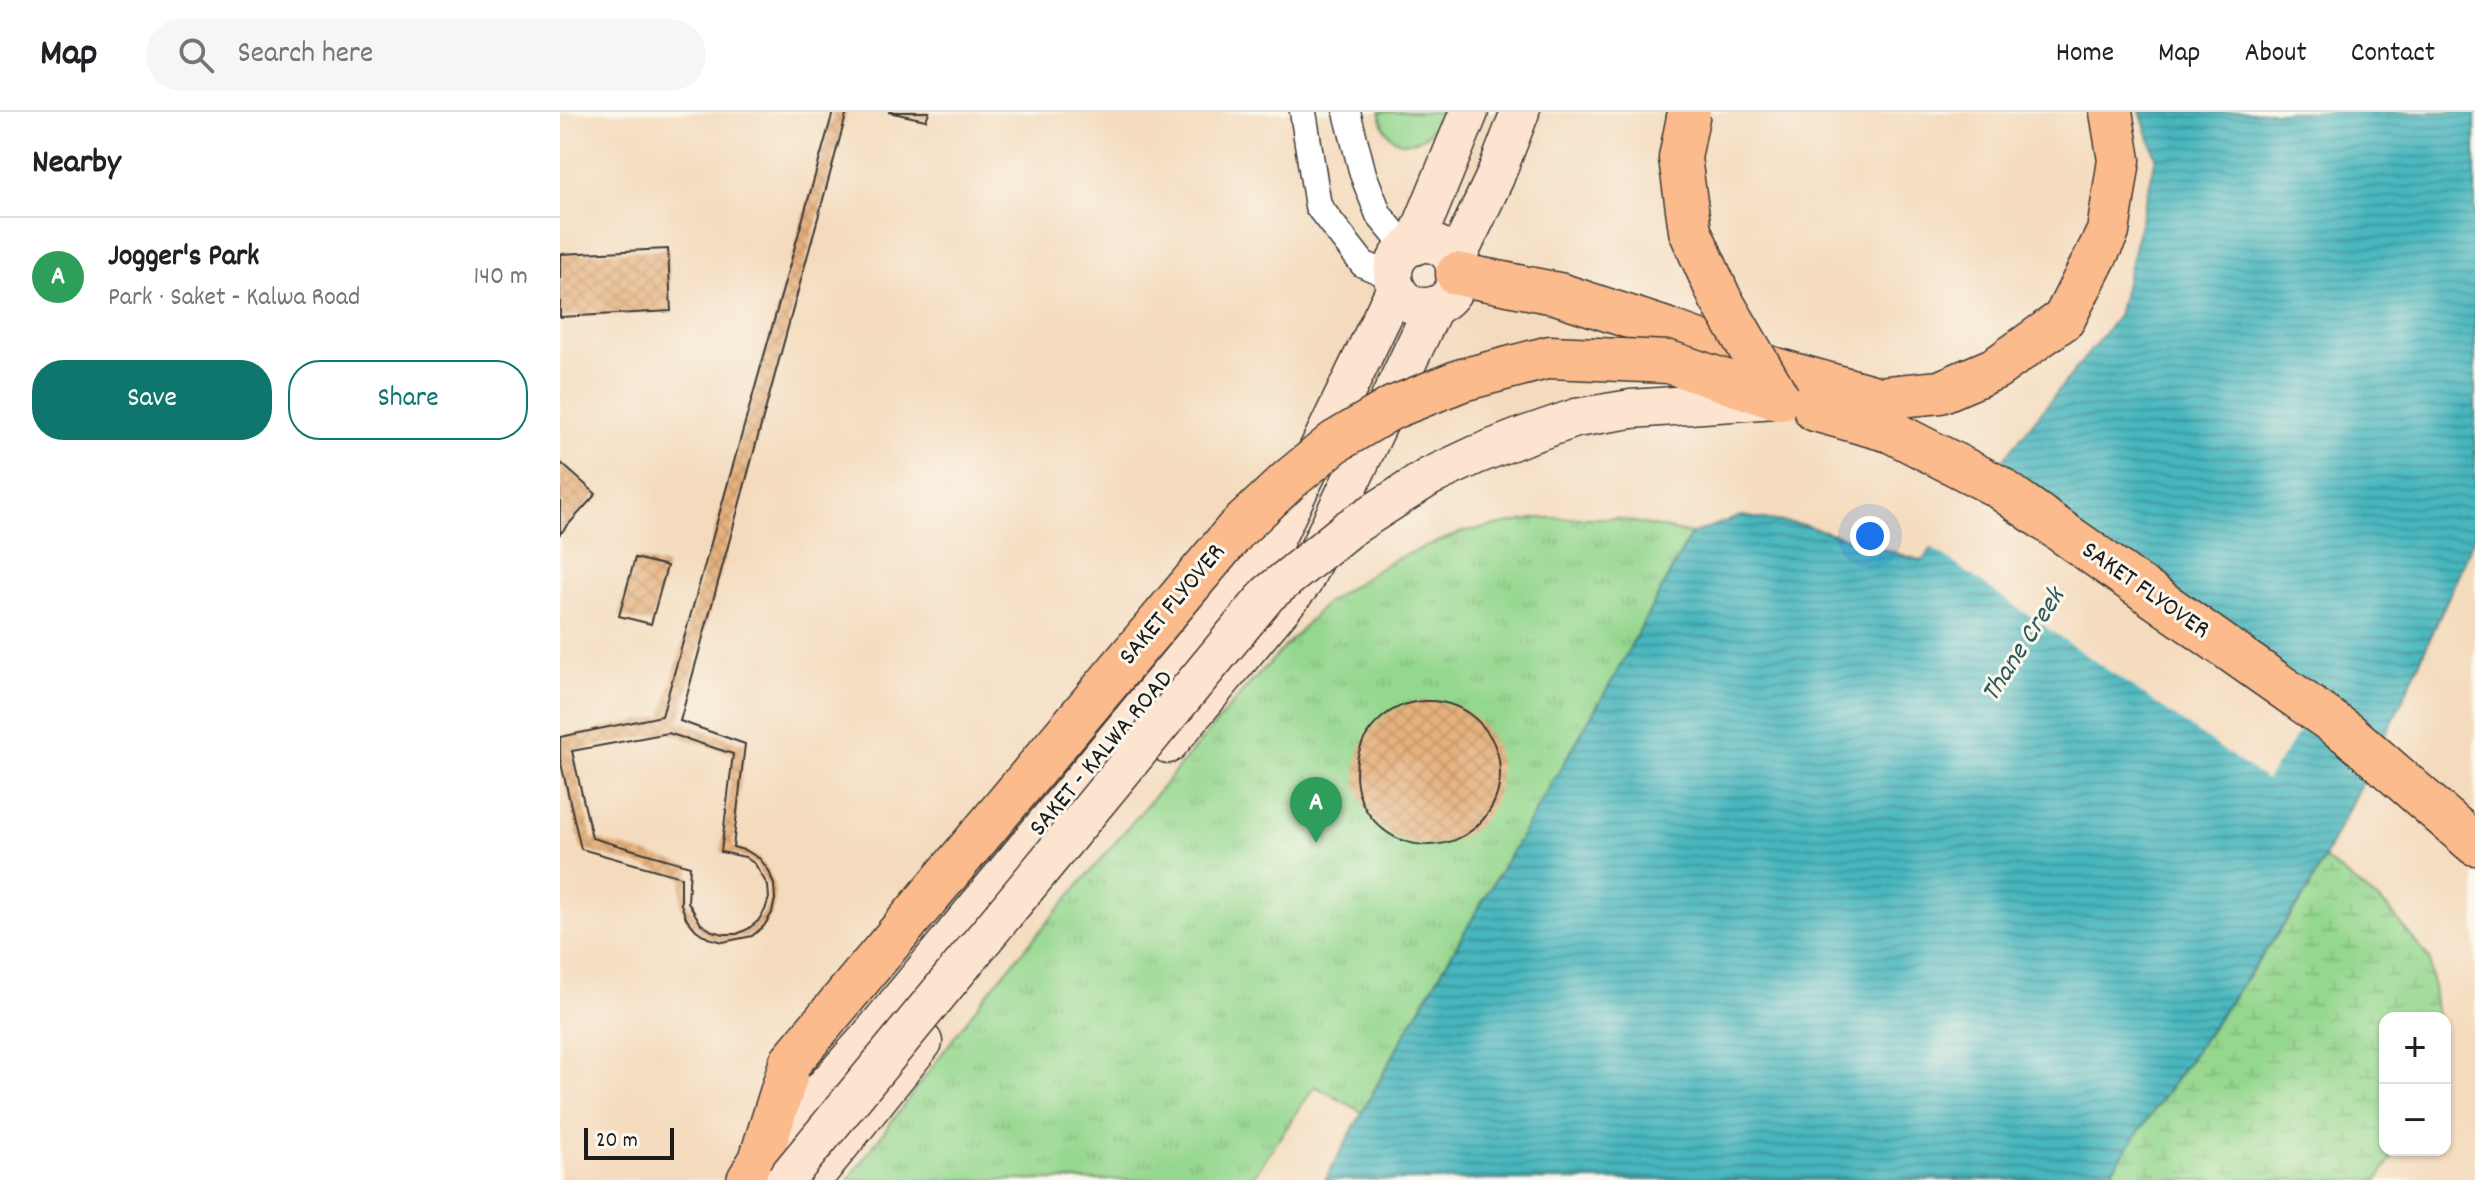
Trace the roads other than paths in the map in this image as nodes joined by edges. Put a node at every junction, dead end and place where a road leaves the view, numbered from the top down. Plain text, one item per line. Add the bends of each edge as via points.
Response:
1 (1303, 112) edge
2 (1347, 112) edge
3 (1469, 112) edge
4 (1520, 112) edge
5 (1689, 112) edge
6 (2111, 112) edge
7 (1402, 265) junction
8 (1448, 281) junction
9 (1779, 399) junction
10 (2475, 844) edge
11 (764, 1173) edge
12 (812, 1180) edge

1 - 7 street via 1318,206 1363,264
2 - 7 street via 1363,174
3 - 7 main road, SAKET - KALWA ROAD
4 - 8 main road, SAKET - KALWA ROAD
5 - 9 main road, bridge via 1680,158 1690,231 1720,298
6 - 8 main road via 2119,160 2108,232 2064,319 1996,368 1940,392 1879,398 1775,369 1559,294
7 - 8 main road via 1431,244 1441,248
7 - 8 main road via 1404,300 1413,305
7 - 11 main road, SAKET - KALWA ROAD via 1266,558 867,1040
8 - 12 main road, SAKET - KALWA ROAD via 1303,582
9 - 10 main road, SAKET FLYOVER via 1890,431 1997,486 2349,734
9 - 11 main road, SAKET FLYOVER, bridge via 1576,418 1429,477 1348,529 1268,594
9 - 11 main road, SAKET FLYOVER, bridge via 1669,362 1550,357 1462,380 1406,402 1335,442 1236,530 791,1061

